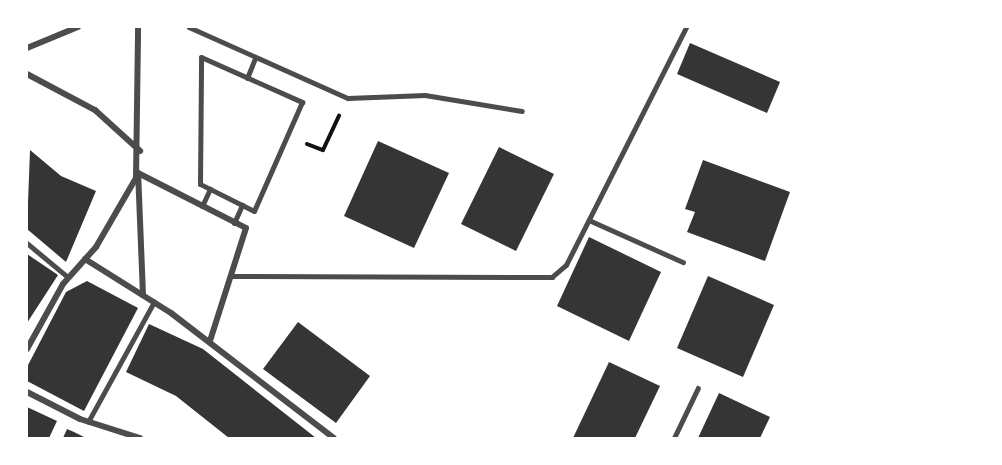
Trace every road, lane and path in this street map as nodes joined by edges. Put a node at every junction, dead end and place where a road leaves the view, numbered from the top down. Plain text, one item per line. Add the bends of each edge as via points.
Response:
1 (78, 27) edge
2 (138, 27) edge
3 (189, 27) edge
4 (686, 27) edge
5 (27, 48) edge
6 (255, 58) junction
7 (27, 74) edge
8 (247, 78) junction
9 (348, 99) junction
10 (522, 111) dead end
11 (287, 136) junction
12 (140, 151) junction
13 (138, 173) junction
14 (210, 189) junction
15 (243, 205) junction
16 (202, 206) junction
17 (589, 220) junction
18 (234, 223) junction
19 (27, 243) edge
20 (85, 259) junction
21 (683, 262) dead end
22 (231, 276) junction
23 (68, 277) junction
24 (143, 295) junction
25 (154, 302) junction
26 (210, 341) junction
27 (27, 349) edge
28 (698, 387) dead end
29 (27, 392) edge
30 (88, 422) junction
31 (140, 438) edge
32 (334, 438) edge
33 (674, 438) edge

1 - 5 street
2 - 12 street
3 - 6 lane
4 - 17 lane
6 - 8 street
6 - 9 lane
7 - 12 street via 95,110
8 - 11 street via 302,102
8 - 14 street via 201,57 200,184
9 - 10 lane via 424,95
9 - 11 path via 323,150
11 - 15 street via 254,211
12 - 13 street
13 - 16 street
13 - 20 street
13 - 24 street
14 - 15 street
14 - 16 street
15 - 18 street
16 - 18 street
17 - 21 lane
17 - 22 lane via 566,265 547,278
18 - 22 street via 246,228
19 - 23 lane
20 - 23 street
20 - 24 street
22 - 26 street
23 - 27 street
24 - 25 street
25 - 26 street
25 - 30 lane
26 - 32 street
28 - 33 lane
29 - 30 street
30 - 31 street

